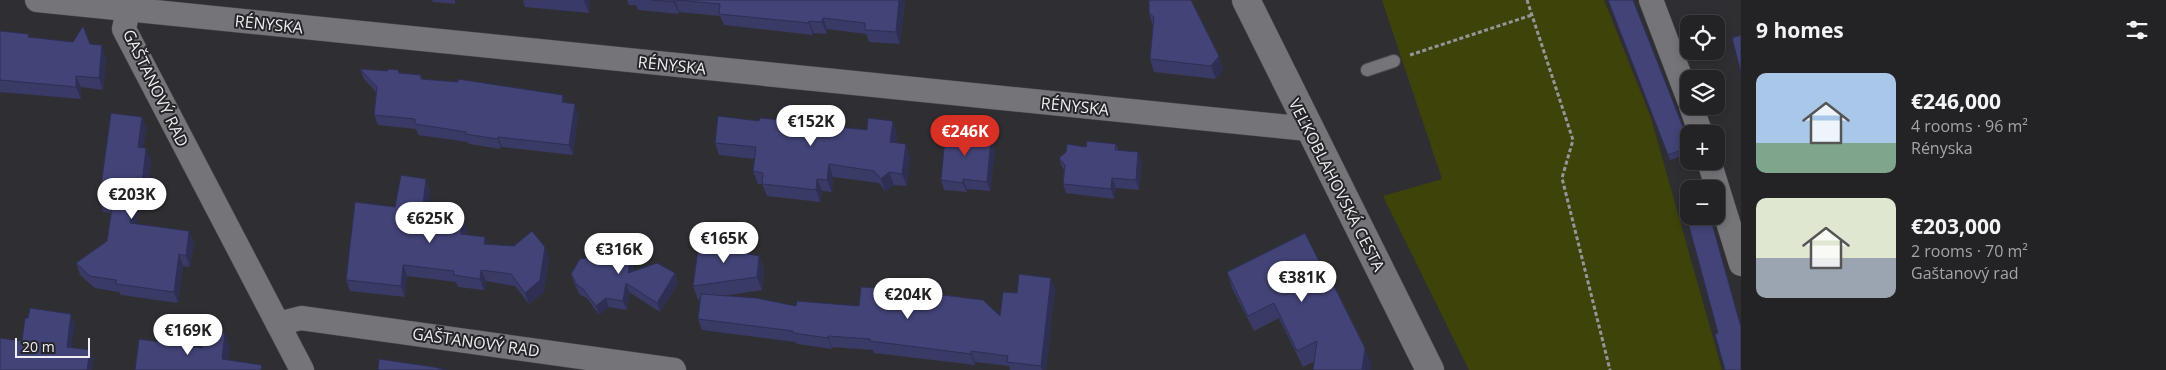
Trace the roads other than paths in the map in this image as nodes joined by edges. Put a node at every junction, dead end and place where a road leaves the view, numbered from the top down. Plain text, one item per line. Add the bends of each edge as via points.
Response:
1 (36, 0) edge
2 (1246, 0) edge
3 (1651, 0) edge
4 (128, 10) junction
5 (1398, 59) road end
6 (1368, 70) dead end
7 (1680, 76) edge
8 (1308, 129) junction
9 (1712, 170) edge
10 (1741, 264) edge
11 (278, 324) junction
12 (302, 370) edge
13 (674, 370) edge
14 (1430, 370) edge

1 - 4 street, RÉNYSKA
2 - 8 main road, VEĽKOBLAHOVSKÁ CESTA
3 - 7 street
4 - 8 street, RÉNYSKA
4 - 11 street, GAŠTANOVÝ RAD via 124,29
5 - 6 lane
8 - 14 main road, VEĽKOBLAHOVSKÁ CESTA
9 - 10 street
11 - 12 street, GAŠTANOVÝ RAD
11 - 13 street, GAŠTANOVÝ RAD via 301,318

